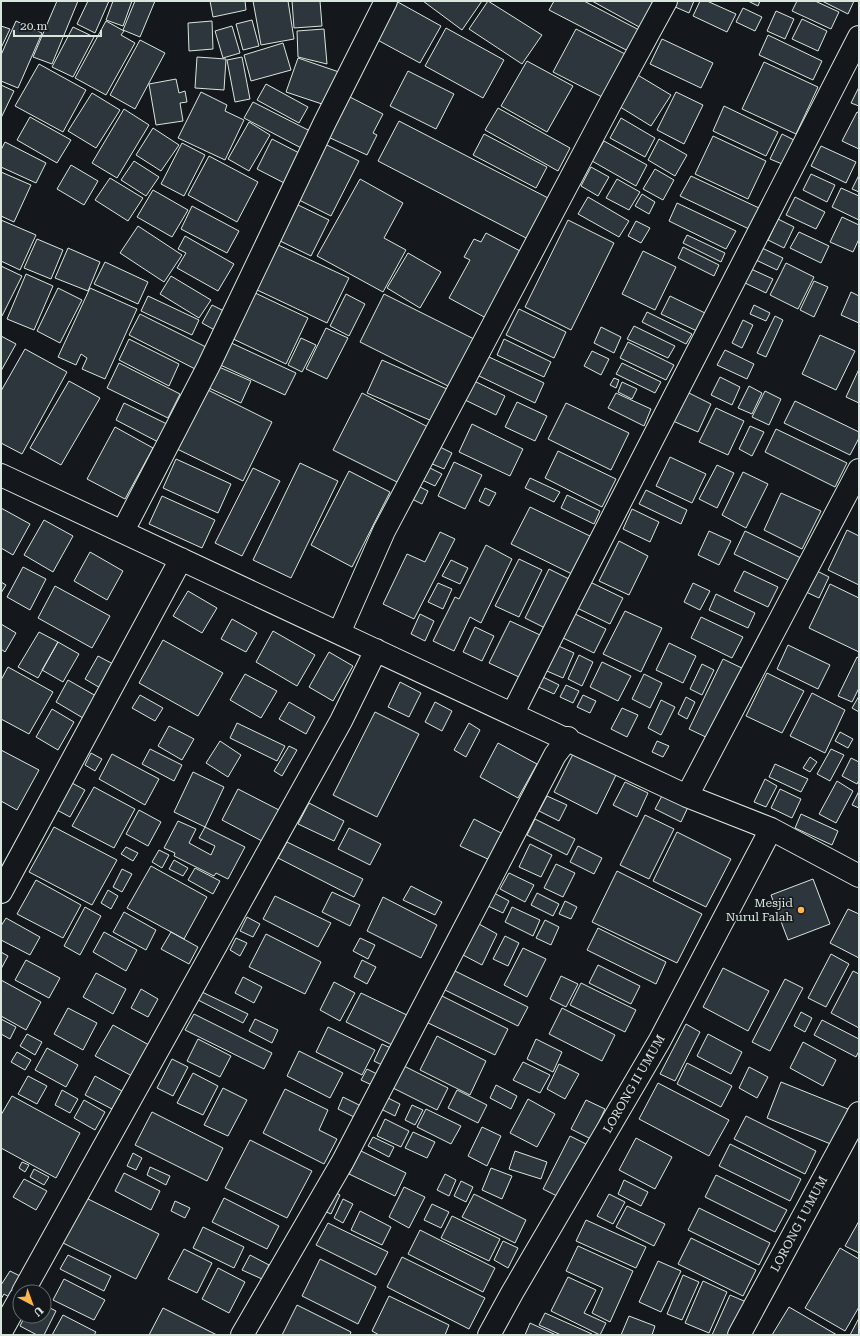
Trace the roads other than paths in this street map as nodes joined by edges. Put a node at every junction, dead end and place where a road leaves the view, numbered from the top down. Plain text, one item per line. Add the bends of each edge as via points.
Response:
1 (386, 1) edge
2 (666, 1) edge
3 (859, 37) edge
4 (859, 470) edge
5 (1, 475) edge
6 (123, 531) junction
7 (181, 559) junction
8 (339, 633) junction
9 (376, 650) junction
10 (513, 713) junction
11 (568, 738) junction
12 (687, 796) junction
13 (771, 829) junction
14 (859, 876) edge
15 (1, 892) edge
16 (859, 1113) edge
17 (27, 1284) edge
18 (12, 1312) edge
19 (1, 1332) edge
20 (242, 1335) edge
21 (489, 1335) edge
22 (739, 1335) edge

1 - 6 street via 325,122 208,368
2 - 8 street via 384,531
3 - 10 street
4 - 12 street
5 - 6 street
6 - 7 street
7 - 8 street
7 - 15 street
8 - 9 street
9 - 10 street
9 - 17 street via 337,728
10 - 11 street
11 - 12 street
11 - 20 street via 555,755 343,1161
12 - 13 street
13 - 14 street
13 - 21 street, LORONG II UMUM via 660,1040
16 - 22 street, LORONG I UMUM
18 - 19 street

